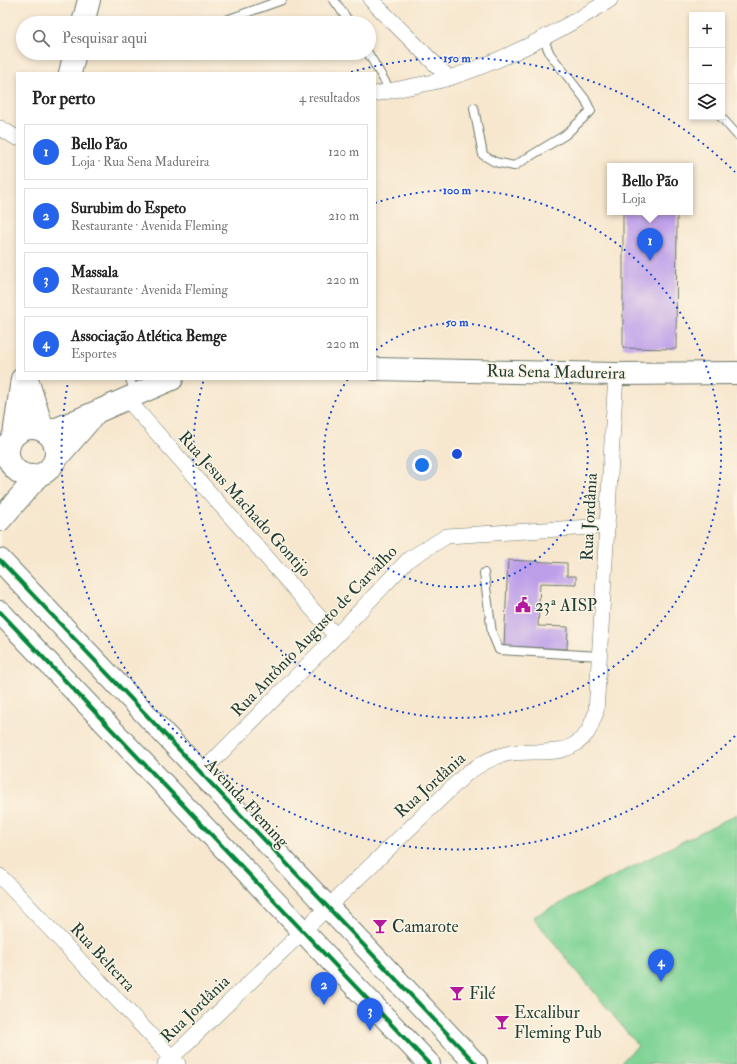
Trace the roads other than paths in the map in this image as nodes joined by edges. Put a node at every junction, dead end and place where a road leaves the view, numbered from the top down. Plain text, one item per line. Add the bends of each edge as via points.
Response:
1 (89, 0) edge
2 (282, 0) edge
3 (334, 0) edge
4 (371, 0) edge
5 (610, 0) edge
6 (85, 16) edge
7 (237, 16) edge
8 (345, 16) edge
9 (543, 38) junction
10 (73, 60) edge
11 (372, 60) edge
12 (70, 72) edge
13 (449, 78) junction
14 (390, 90) junction
15 (376, 94) edge
16 (474, 108) dead end
17 (724, 120) edge
18 (0, 128) edge
19 (737, 135) edge
20 (16, 137) edge
21 (376, 369) edge
22 (737, 373) edge
23 (616, 374) junction
24 (22, 380) edge
25 (27, 380) edge
26 (168, 380) edge
27 (130, 390) edge
28 (96, 413) junction
29 (45, 431) junction
30 (8, 452) edge
31 (55, 460) junction
32 (38, 476) junction
33 (0, 510) edge
34 (0, 520) edge
35 (608, 526) junction
36 (0, 560) edge
37 (484, 573) dead end
38 (0, 612) edge
39 (0, 624) edge
40 (336, 636) junction
41 (26, 639) junction
42 (600, 656) junction
43 (201, 773) junction
44 (0, 876) edge
45 (328, 907) junction
46 (302, 931) junction
47 (172, 1062) edge
48 (429, 1064) edge
49 (476, 1064) edge

1 - 6 main road
2 - 7 lane
3 - 8 lane
4 - 13 street
5 - 9 street via 570,25
9 - 13 street via 505,57
9 - 16 lane via 550,54 585,99 591,111 565,135 514,166 495,162 483,155
10 - 12 main road
11 - 14 lane
13 - 14 street
14 - 15 street
17 - 19 lane
18 - 20 street
21 - 23 main road, Rua Sena Madureira
22 - 23 main road, Rua Sena Madureira
23 - 35 street, Rua Jordânia
24 - 30 main road
25 - 29 main road
26 - 27 main road
27 - 28 main road
27 - 40 street, Rua Jesus Machado Gontijo
28 - 29 main road
28 - 31 main road
29 - 30 main road via 35,428 20,430
29 - 31 main road via 55,445
30 - 32 main road via 22,474
30 - 33 main road
31 - 32 main road via 45,473
32 - 34 main road
35 - 40 street, Rua Antônio Augusto de Carvalho via 447,536 409,559
35 - 42 street, Rua Jordânia
36 - 43 main road, Avenida Fleming
37 - 42 lane via 492,633 500,650
38 - 41 main road
39 - 41 lane
40 - 43 street, Rua Antônio Augusto de Carvalho
41 - 46 main road
42 - 45 street, Rua Jordânia via 596,713 588,732 576,744 558,751 507,754 489,759 467,773
43 - 45 main road, Avenida Fleming
44 - 47 street, Rua Belterra
45 - 46 street, Rua Jordânia
45 - 49 main road, Avenida Fleming
46 - 47 street, Rua Jordânia
46 - 48 main road

